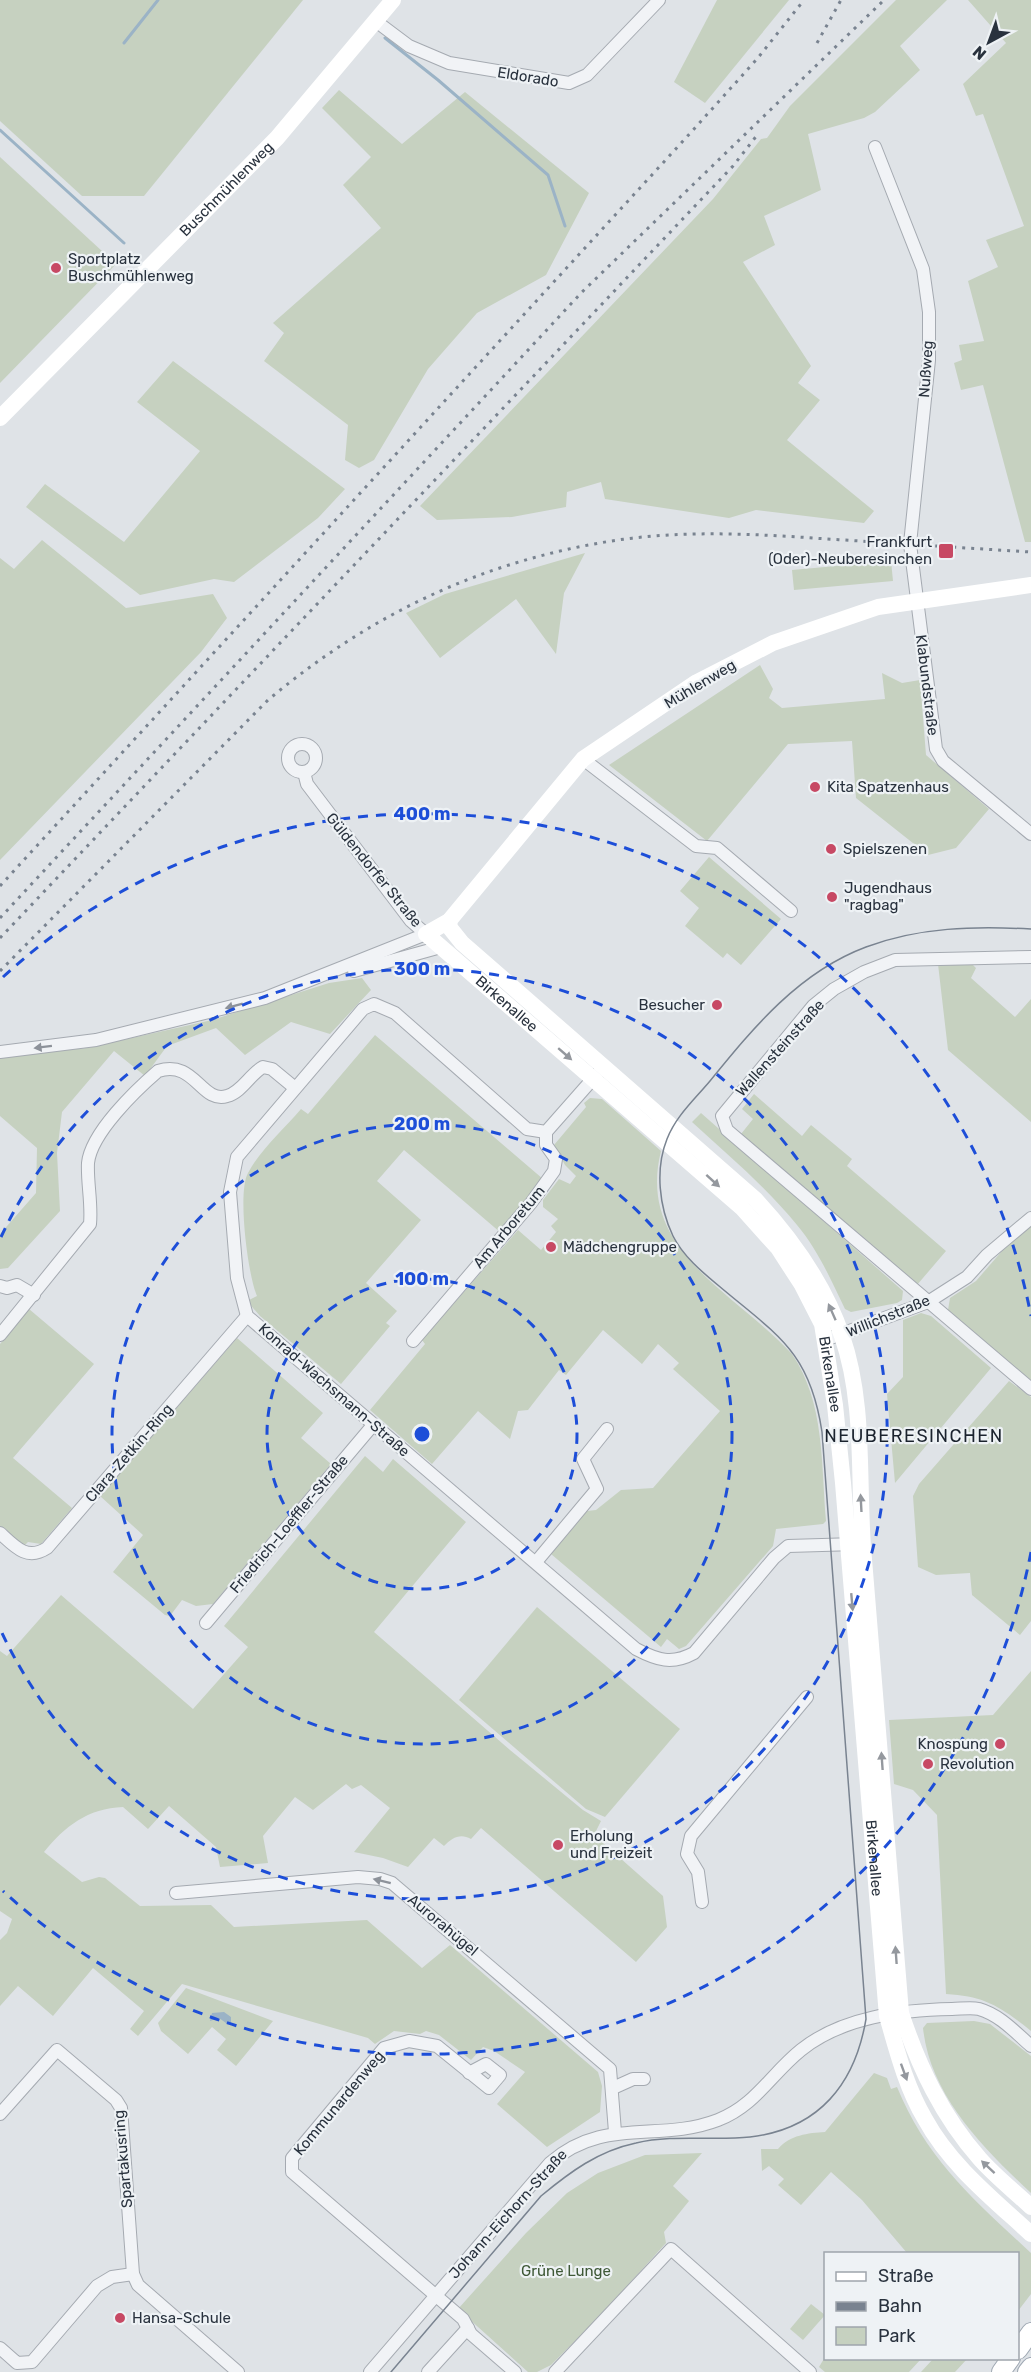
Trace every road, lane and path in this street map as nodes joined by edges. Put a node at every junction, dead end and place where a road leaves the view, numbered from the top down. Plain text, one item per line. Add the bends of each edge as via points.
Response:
1 (393, 0) edge
2 (659, 0) edge
3 (377, 22) junction
4 (875, 147) dead end
5 (0, 418) edge
6 (1031, 585) edge
7 (915, 600) junction
8 (584, 759) junction
9 (304, 772) dead end
10 (1031, 834) edge
11 (791, 911) dead end
12 (449, 921) junction
13 (426, 934) junction
14 (441, 947) junction
15 (1031, 957) edge
16 (290, 989) junction
17 (0, 1052) edge
18 (599, 1072) junction
19 (296, 1088) junction
20 (546, 1132) junction
21 (1031, 1218) edge
22 (0, 1286) edge
23 (34, 1295) junction
24 (928, 1302) junction
25 (247, 1316) junction
26 (841, 1334) junction
27 (0, 1335) edge
28 (825, 1340) junction
29 (412, 1341) dead end
30 (1031, 1389) edge
31 (373, 1425) junction
32 (607, 1429) dead end
33 (0, 1533) edge
34 (855, 1544) junction
35 (536, 1562) junction
36 (206, 1623) dead end
37 (807, 1697) dead end
38 (176, 1893) dead end
39 (702, 1902) dead end
40 (894, 2014) junction
41 (1031, 2046) edge
42 (469, 2073) dead end
43 (644, 2079) dead end
44 (613, 2088) junction
45 (0, 2114) edge
46 (615, 2132) junction
47 (1031, 2207) edge
48 (1031, 2234) edge
49 (133, 2274) junction
50 (434, 2296) junction
51 (468, 2328) junction
52 (1031, 2332) edge
53 (1019, 2347) edge
54 (0, 2348) edge
55 (1009, 2360) edge
56 (1031, 2367) edge
57 (238, 2372) edge
58 (370, 2372) edge
59 (428, 2372) edge
60 (515, 2372) edge
61 (555, 2372) edge
62 (810, 2372) edge
63 (1000, 2372) edge
64 (1027, 2372) edge

1 - 3 street, Buschmühlenweg
2 - 3 street, Eldorado via 587,75 569,83 449,63 410,46
3 - 5 street, Buschmühlenweg via 277,138
4 - 7 street, Nußweg via 923,269 929,312 929,360 910,527
6 - 7 street, Mühlenweg
7 - 8 street, Mühlenweg via 878,607 772,643 697,682
7 - 10 street, Klabundstraße via 936,749 944,761
8 - 11 street via 696,846 717,848
8 - 12 street, Mühlenweg
9 - 13 street, Güldendorfer Straße via 306,784 411,921
12 - 13 street
12 - 18 street, Birkenallee via 462,944
13 - 14 street, Birkenallee
13 - 16 street, Güldendorfer Straße
14 - 16 street, Güldendorfer Straße
14 -> 18 street, Birkenallee
15 - 24 street, Wallensteinstraße via 902,959 864,972 813,1006 722,1116 727,1130
16 -> 17 street, Güldendorfer Straße via 96,1040
18 - 20 street
26 -> 18 street, Birkenallee via 816,1279 787,1234 738,1184
18 -> 28 street, Birkenallee via 778,1248 822,1324
19 - 20 street, Konrad-Wachsmann-Straße via 363,1009 374,1004 395,1013 527,1130
19 - 23 street via 272,1069 263,1067 225,1097 212,1095 186,1072 171,1067 159,1071 91,1147 90,1224
19 - 25 street, Konrad-Wachsmann-Straße via 237,1157 232,1180 237,1278
20 - 29 street, Am Arboretum via 546,1145 556,1159 554,1170 531,1203
21 - 24 street, Willichstraße via 967,1277
22 - 23 street via 17,1284
23 - 27 street
24 - 26 street, Willichstraße
24 - 30 street
25 - 31 street, Konrad-Wachsmann-Straße
25 - 33 street, Clara-Zetkin-Ring via 47,1548 38,1554 26,1553
26 - 28 street, Willichstraße
34 -> 26 street, Birkenallee via 855,1396
28 - 34 street, Birkenallee
31 - 35 street, Konrad-Wachsmann-Straße
31 - 36 street, Friedrich-Loeffler-Straße
32 - 35 street via 583,1459 597,1489
34 - 35 street, Konrad-Wachsmann-Straße via 788,1546 694,1653 681,1660 658,1660 636,1649
34 - 40 street, Birkenallee
37 - 39 street via 691,1836 687,1854 698,1872
44 -> 38 street, Aurorahügel via 610,2069 410,1896 380,1879 358,1877
40 - 41 street, Johann-Eichorn-Straße via 921,2009 978,2008 999,2018
40 - 46 street, Johann-Eichorn-Straße via 850,2023 819,2038 800,2050 749,2104 725,2118 698,2126
47 -> 40 street, Birkenallee via 980,2160 942,2109
40 -> 48 street, Birkenallee via 903,2072 925,2120 953,2160
42 - 50 street, Kommunardenweg via 437,2046 409,2041 384,2048 292,2158 292,2172 300,2182
43 - 44 street via 633,2079
44 - 46 street, Aurorahügel
45 - 49 street, Spartakusring via 57,2050 116,2100 121,2108
46 - 50 street, Johann-Eichorn-Straße via 568,2148 550,2163
49 - 54 street via 112,2277 97,2286 32,2362 17,2363
49 - 57 street via 138,2285
50 - 51 street via 463,2319
50 - 58 street, Johann-Eichorn-Straße
51 - 59 street
51 - 60 street
52 - 53 main road
55 - 63 main road
56 - 64 main road
61 - 62 street via 671,2249

